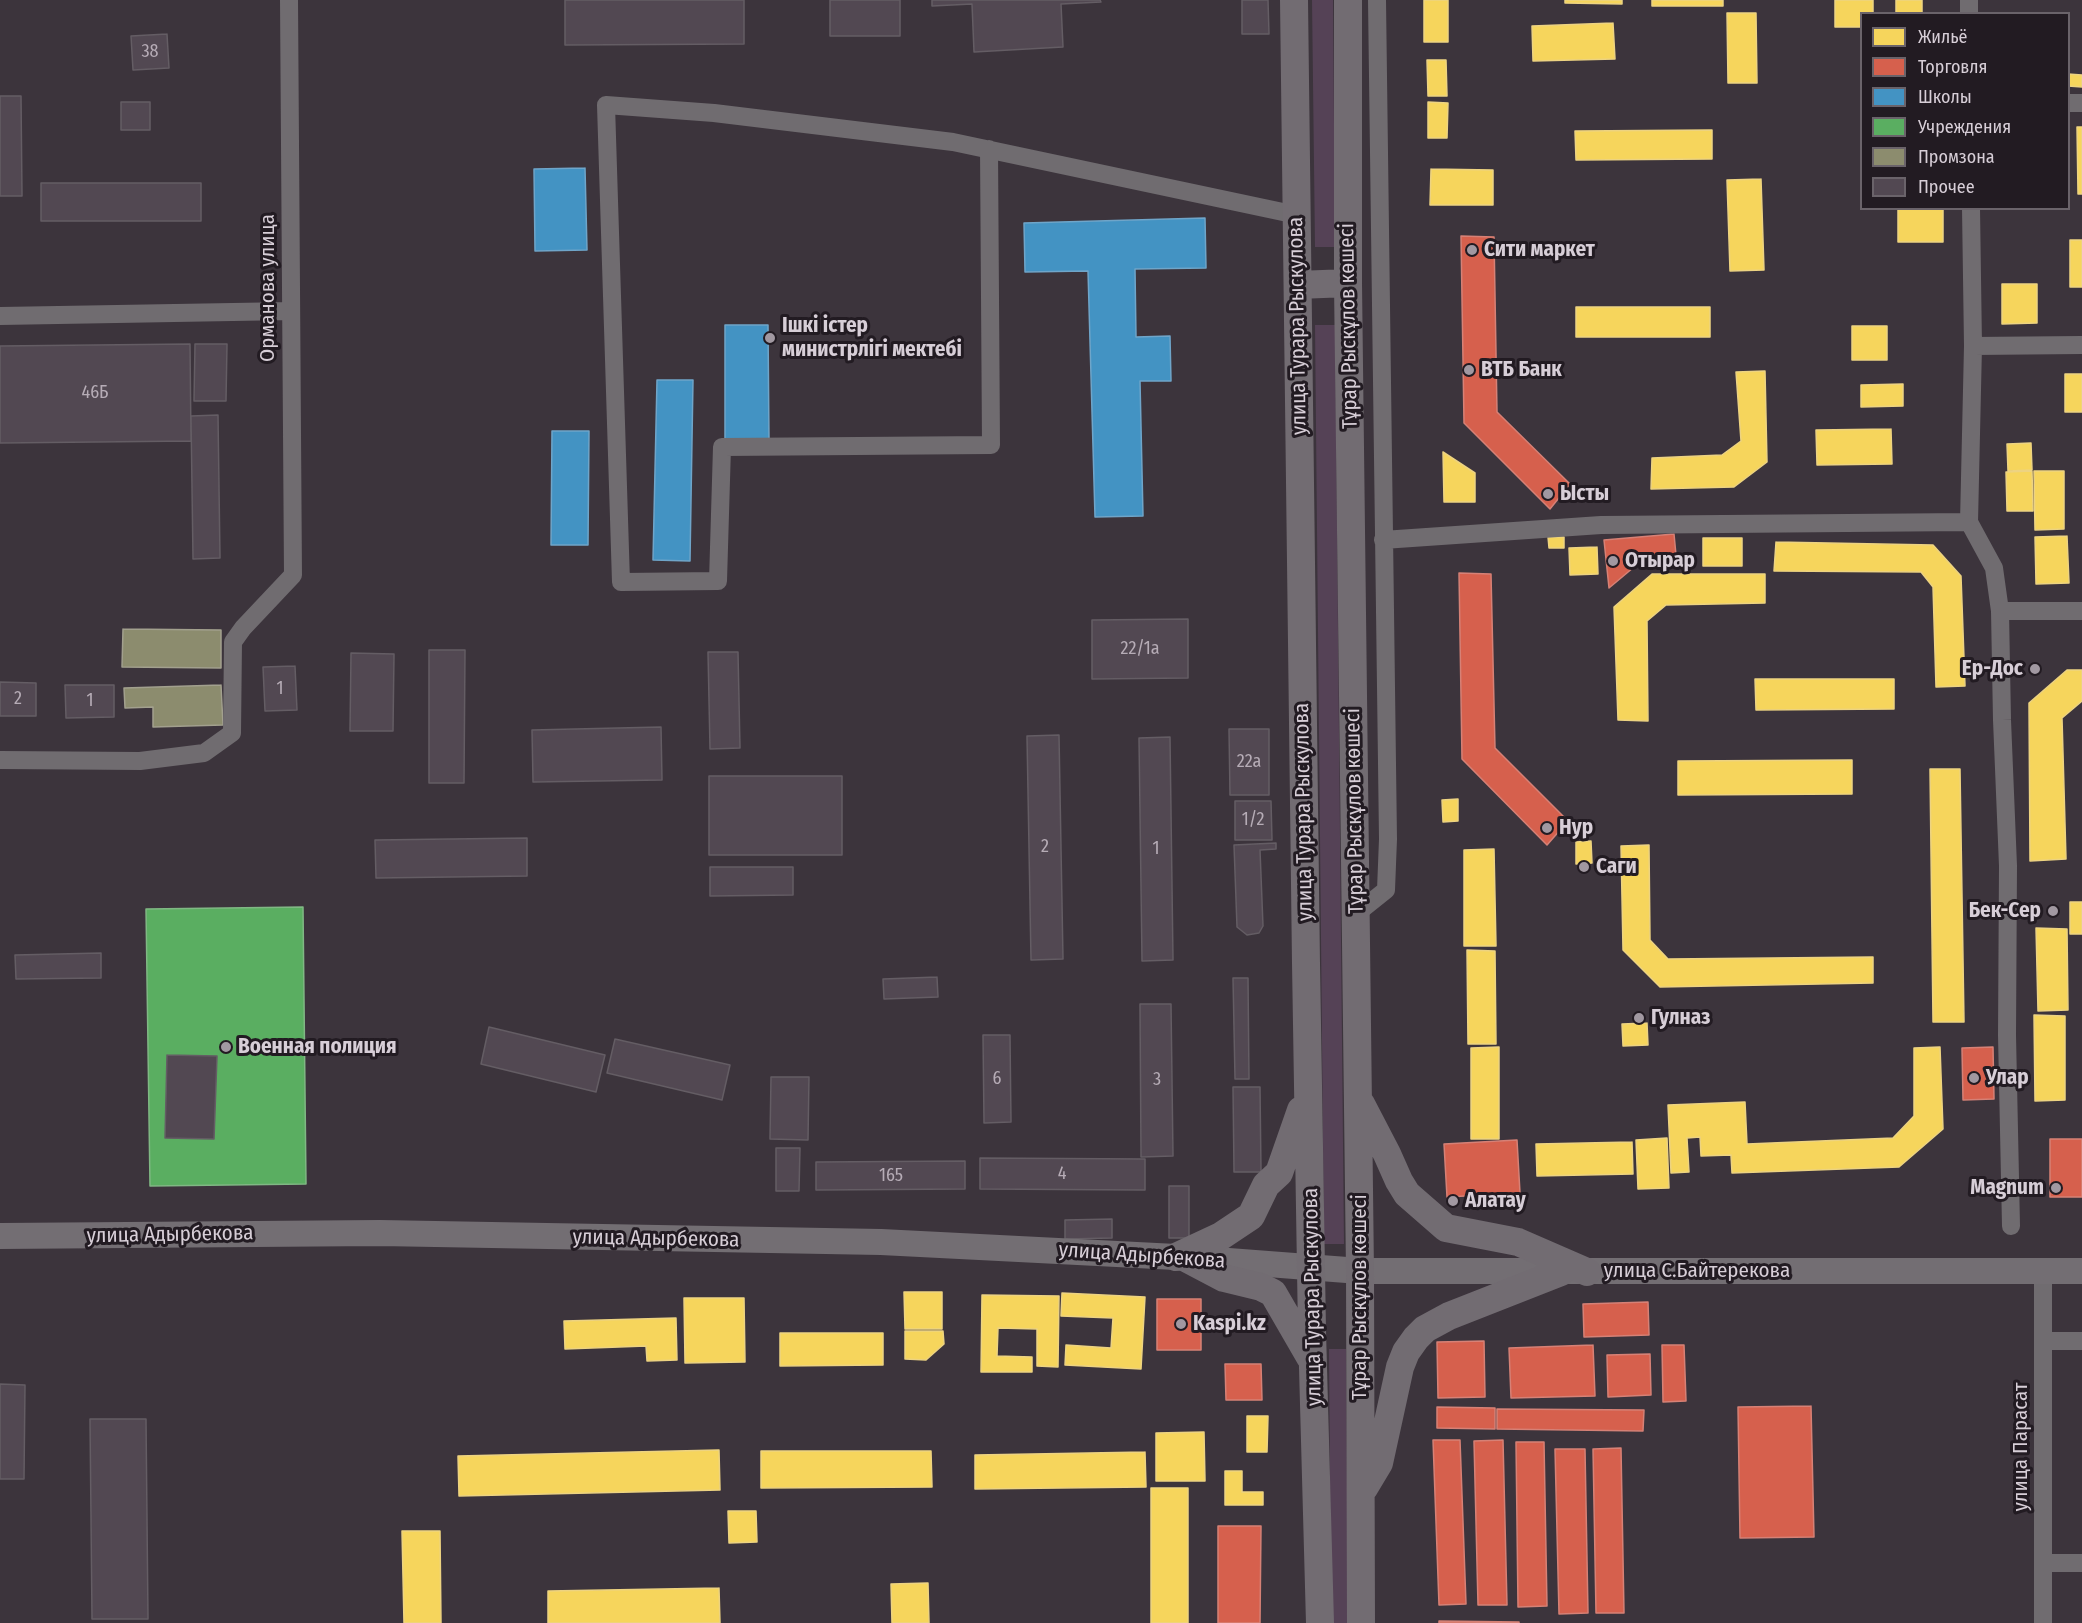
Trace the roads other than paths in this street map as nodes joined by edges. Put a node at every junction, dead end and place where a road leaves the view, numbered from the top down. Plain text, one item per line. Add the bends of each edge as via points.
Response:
1 (289, 0) edge
2 (1294, 0) edge
3 (1347, 0) edge
4 (1377, 0) edge
5 (989, 149) junction
6 (1971, 210) edge
7 (1297, 215) junction
8 (1348, 283) junction
9 (1298, 285) junction
10 (291, 311) junction
11 (0, 316) edge
12 (2082, 345) edge
13 (1973, 346) junction
14 (1969, 522) junction
15 (1383, 540) junction
16 (2000, 611) junction
17 (2082, 611) edge
18 (0, 760) edge
19 (1356, 914) junction
20 (1308, 1088) junction
21 (1359, 1101) junction
22 (2011, 1226) dead end
23 (0, 1236) edge
24 (1181, 1257) junction
25 (1312, 1269) junction
26 (1360, 1271) junction
27 (1574, 1272) junction
28 (2043, 1272) junction
29 (2082, 1272) edge
30 (2043, 1341) junction
31 (2082, 1341) edge
32 (1314, 1364) junction
33 (1361, 1492) junction
34 (2043, 1563) junction
35 (2082, 1563) edge
36 (1319, 1619) edge
37 (1361, 1623) edge
38 (2043, 1623) edge

1 - 10 street, Орманова улица
2 - 7 main road, улица Турара Рыскулова
3 - 8 main road, Тұрар Рыскұлов көшесі
4 - 15 street
5 - 5 street via 714,113 606,105 621,582 718,582 722,447 991,445
5 - 7 street
6 - 13 street
7 - 9 main road, улица Турара Рыскулова
8 - 9 main road
8 - 19 main road, Тұрар Рыскұлов көшесі
9 - 20 main road, улица Турара Рыскулова
10 - 11 street
10 - 18 street, Орманова улица via 293,575 233,642 232,733 204,753 140,761
12 - 13 street
13 - 14 street
14 - 15 street via 1601,525
14 - 16 street via 1994,568
15 - 19 street via 1386,890
16 - 17 street
16 - 22 street via 2008,866
19 - 21 main road, Тұрар Рыскұлов көшесі
20 - 24 main road via 1279,1173 1266,1185 1251,1216
20 - 25 main road, улица Турара Рыскулова
21 - 26 main road, Тұрар Рыскұлов көшесі
21 - 27 main road via 1407,1194 1446,1228 1518,1242
23 - 24 main road, улица Адырбекова via 380,1233 880,1242
24 - 25 main road, улица Адырбекова
24 - 32 main road via 1224,1278 1273,1293
25 - 26 main road, улица С.Байтерекова
25 - 32 main road, улица Турара Рыскулова
26 - 27 main road, улица С.Байтерекова
26 - 33 main road, Тұрар Рыскұлов көшесі
27 - 28 main road, улица С.Байтерекова
27 - 33 main road via 1449,1316 1416,1338 1400,1367 1379,1463
28 - 29 main road, улица С.Байтерекова
28 - 30 street, улица Парасат
30 - 31 street
30 - 34 street, улица Парасат
32 - 36 main road, улица Турара Рыскулова
33 - 37 main road, Тұрар Рыскұлов көшесі
34 - 35 street
34 - 38 street, улица Парасат

